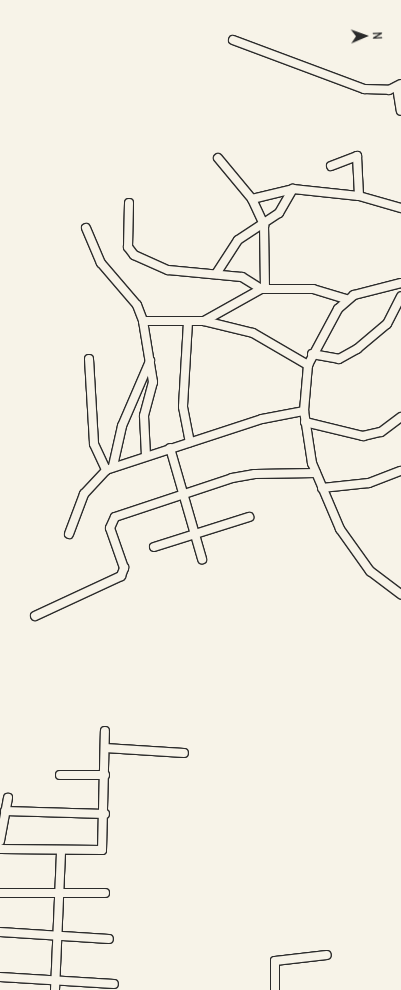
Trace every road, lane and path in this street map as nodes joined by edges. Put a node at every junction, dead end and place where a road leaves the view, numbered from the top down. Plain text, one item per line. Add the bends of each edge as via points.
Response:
1 (233, 40) dead end
2 (399, 85) edge
3 (401, 111) edge
4 (218, 158) dead end
5 (330, 166) dead end
6 (293, 189) junction
7 (359, 196) junction
8 (252, 199) junction
9 (129, 203) dead end
10 (401, 208) edge
11 (264, 225) junction
12 (86, 228) dead end
13 (216, 274) junction
14 (401, 283) edge
15 (263, 288) junction
16 (401, 296) edge
17 (346, 299) junction
18 (143, 321) junction
19 (204, 321) junction
20 (188, 322) junction
21 (312, 354) junction
22 (89, 359) dead end
23 (150, 361) junction
24 (308, 365) junction
25 (304, 411) junction
26 (401, 417) edge
27 (305, 422) junction
28 (190, 442) junction
29 (170, 448) junction
30 (146, 456) junction
31 (110, 468) junction
32 (401, 471) edge
33 (316, 473) junction
34 (322, 488) junction
35 (183, 493) junction
36 (249, 517) dead end
37 (69, 534) dead end
38 (195, 534) junction
39 (154, 546) dead end
40 (202, 559) dead end
41 (401, 594) edge
42 (35, 616) dead end
43 (106, 731) dead end
44 (105, 748) junction
45 (184, 753) dead end
46 (60, 775) dead end
47 (105, 775) junction
48 (8, 798) dead end
49 (6, 811) junction
50 (105, 814) junction
51 (0, 841) edge
52 (0, 849) edge
53 (61, 851) junction
54 (0, 893) edge
55 (59, 893) junction
56 (105, 893) dead end
57 (0, 932) edge
58 (57, 936) junction
59 (109, 939) dead end
60 (327, 954) dead end
61 (0, 977) edge
62 (55, 979) junction
63 (114, 984) dead end
64 (54, 990) edge
65 (275, 990) edge

1 - 2 street via 364,89 378,92
2 - 3 street
4 - 8 street
5 - 7 street via 357,156
6 - 7 street
6 - 8 street
6 - 11 street via 279,213
7 - 10 street
8 - 11 street
9 - 13 street via 128,247 134,255 168,270
11 - 13 street via 238,240
11 - 15 street
12 - 18 street via 101,263 136,305
13 - 15 street via 251,280
14 - 17 street via 369,290
15 - 17 street via 313,289
15 - 19 street
16 - 21 street via 386,324 353,352 331,359
17 - 21 street
18 - 20 street
18 - 23 street
19 - 20 street
19 - 24 street via 253,333
20 - 28 street via 183,407
21 - 24 street
22 - 31 street via 93,436
23 - 30 street via 153,382 144,416
23 - 31 street via 122,426
24 - 25 street
25 - 27 street
25 - 28 street via 262,419
26 - 27 street via 381,432 363,436
27 - 33 street
28 - 29 street
29 - 30 street
29 - 35 street
30 - 31 street
31 - 37 street via 84,494
32 - 34 street via 369,483
33 - 34 street
33 - 35 street via 255,474
34 - 41 street via 355,554
35 - 38 street
35 - 42 street via 115,517 110,528 124,568 121,576
36 - 38 street
38 - 39 street
38 - 40 street
43 - 44 street
44 - 45 street
44 - 47 street
46 - 47 street
47 - 50 street
48 - 49 street
49 - 50 street
49 - 51 street
50 - 53 street via 102,850
52 - 53 street
53 - 55 street
54 - 55 street
55 - 56 street
55 - 58 street
57 - 58 street
58 - 59 street
58 - 62 street
60 - 65 street via 275,961
61 - 62 street
62 - 63 street
62 - 64 street

